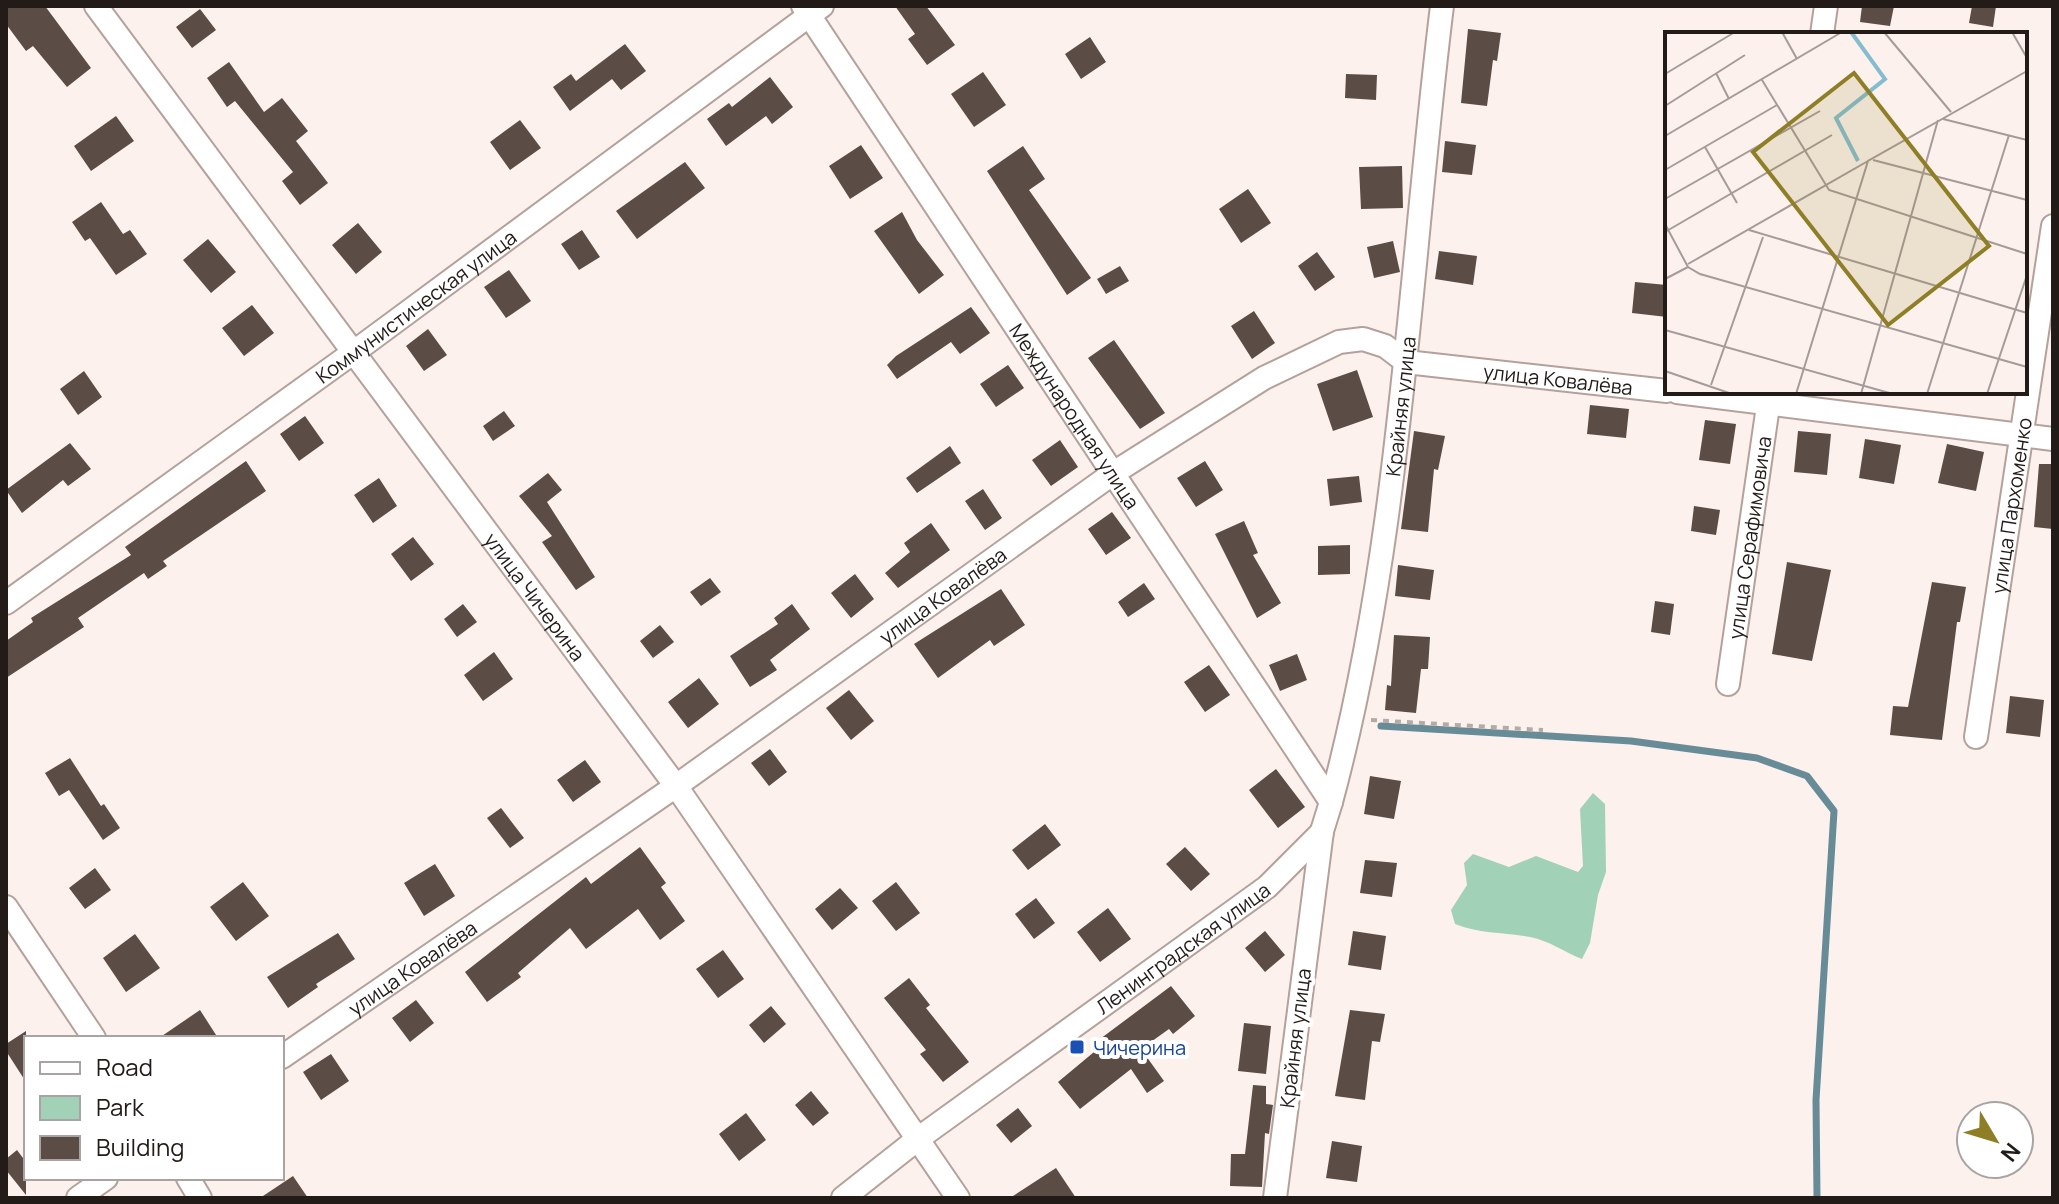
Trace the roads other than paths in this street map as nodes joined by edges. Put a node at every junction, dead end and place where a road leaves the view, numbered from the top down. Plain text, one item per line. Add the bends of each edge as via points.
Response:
1 (96, 6) edge
2 (1442, 6) edge
3 (1826, 6) edge
4 (811, 9) edge
5 (1822, 32) edge
6 (2053, 226) edge
7 (354, 352) junction
8 (1406, 362) junction
9 (1665, 391) edge
10 (2027, 391) edge
11 (1714, 394) edge
12 (2027, 394) edge
13 (1769, 397) edge
14 (2020, 436) junction
15 (2053, 439) edge
16 (1115, 472) junction
17 (6, 603) edge
18 (1728, 684) dead end
19 (1976, 737) dead end
20 (676, 786) junction
21 (1331, 802) junction
22 (1322, 831) junction
23 (6, 907) edge
24 (93, 1036) edge
25 (284, 1056) edge
26 (919, 1138) junction
27 (103, 1180) edge
28 (189, 1180) edge
29 (78, 1198) edge
30 (200, 1198) edge
31 (843, 1198) edge
32 (958, 1198) edge
33 (1275, 1198) edge

1 - 7 street, улица Чичерина
2 - 8 street, Крайняя улица
3 - 5 street
4 - 7 street, Коммунистическая улица
4 - 16 street, Международная улица
6 - 10 street, улица Пархоменко
7 - 17 street, Коммунистическая улица
7 - 20 street, улица Чичерина
8 - 9 street, улица Ковалёва
8 - 16 street, улица Ковалёва via 1385,346 1363,339 1339,342 1264,378
8 - 21 street, Крайняя улица via 1369,636
11 - 13 street
12 - 14 street, улица Пархоменко
13 - 14 street
13 - 18 street, улица Серафимовича
14 - 15 street
14 - 19 street, улица Пархоменко
16 - 20 street, улица Ковалёва
16 - 21 street, Международная улица
20 - 25 street, улица Ковалёва
20 - 26 street, улица Чичерина
21 - 22 street
22 - 26 street, Ленинградская улица via 1267,887
22 - 33 street, Крайняя улица
23 - 24 street
26 - 31 street, Ленинградская улица
26 - 32 street, улица Чичерина
27 - 29 street
28 - 30 street

